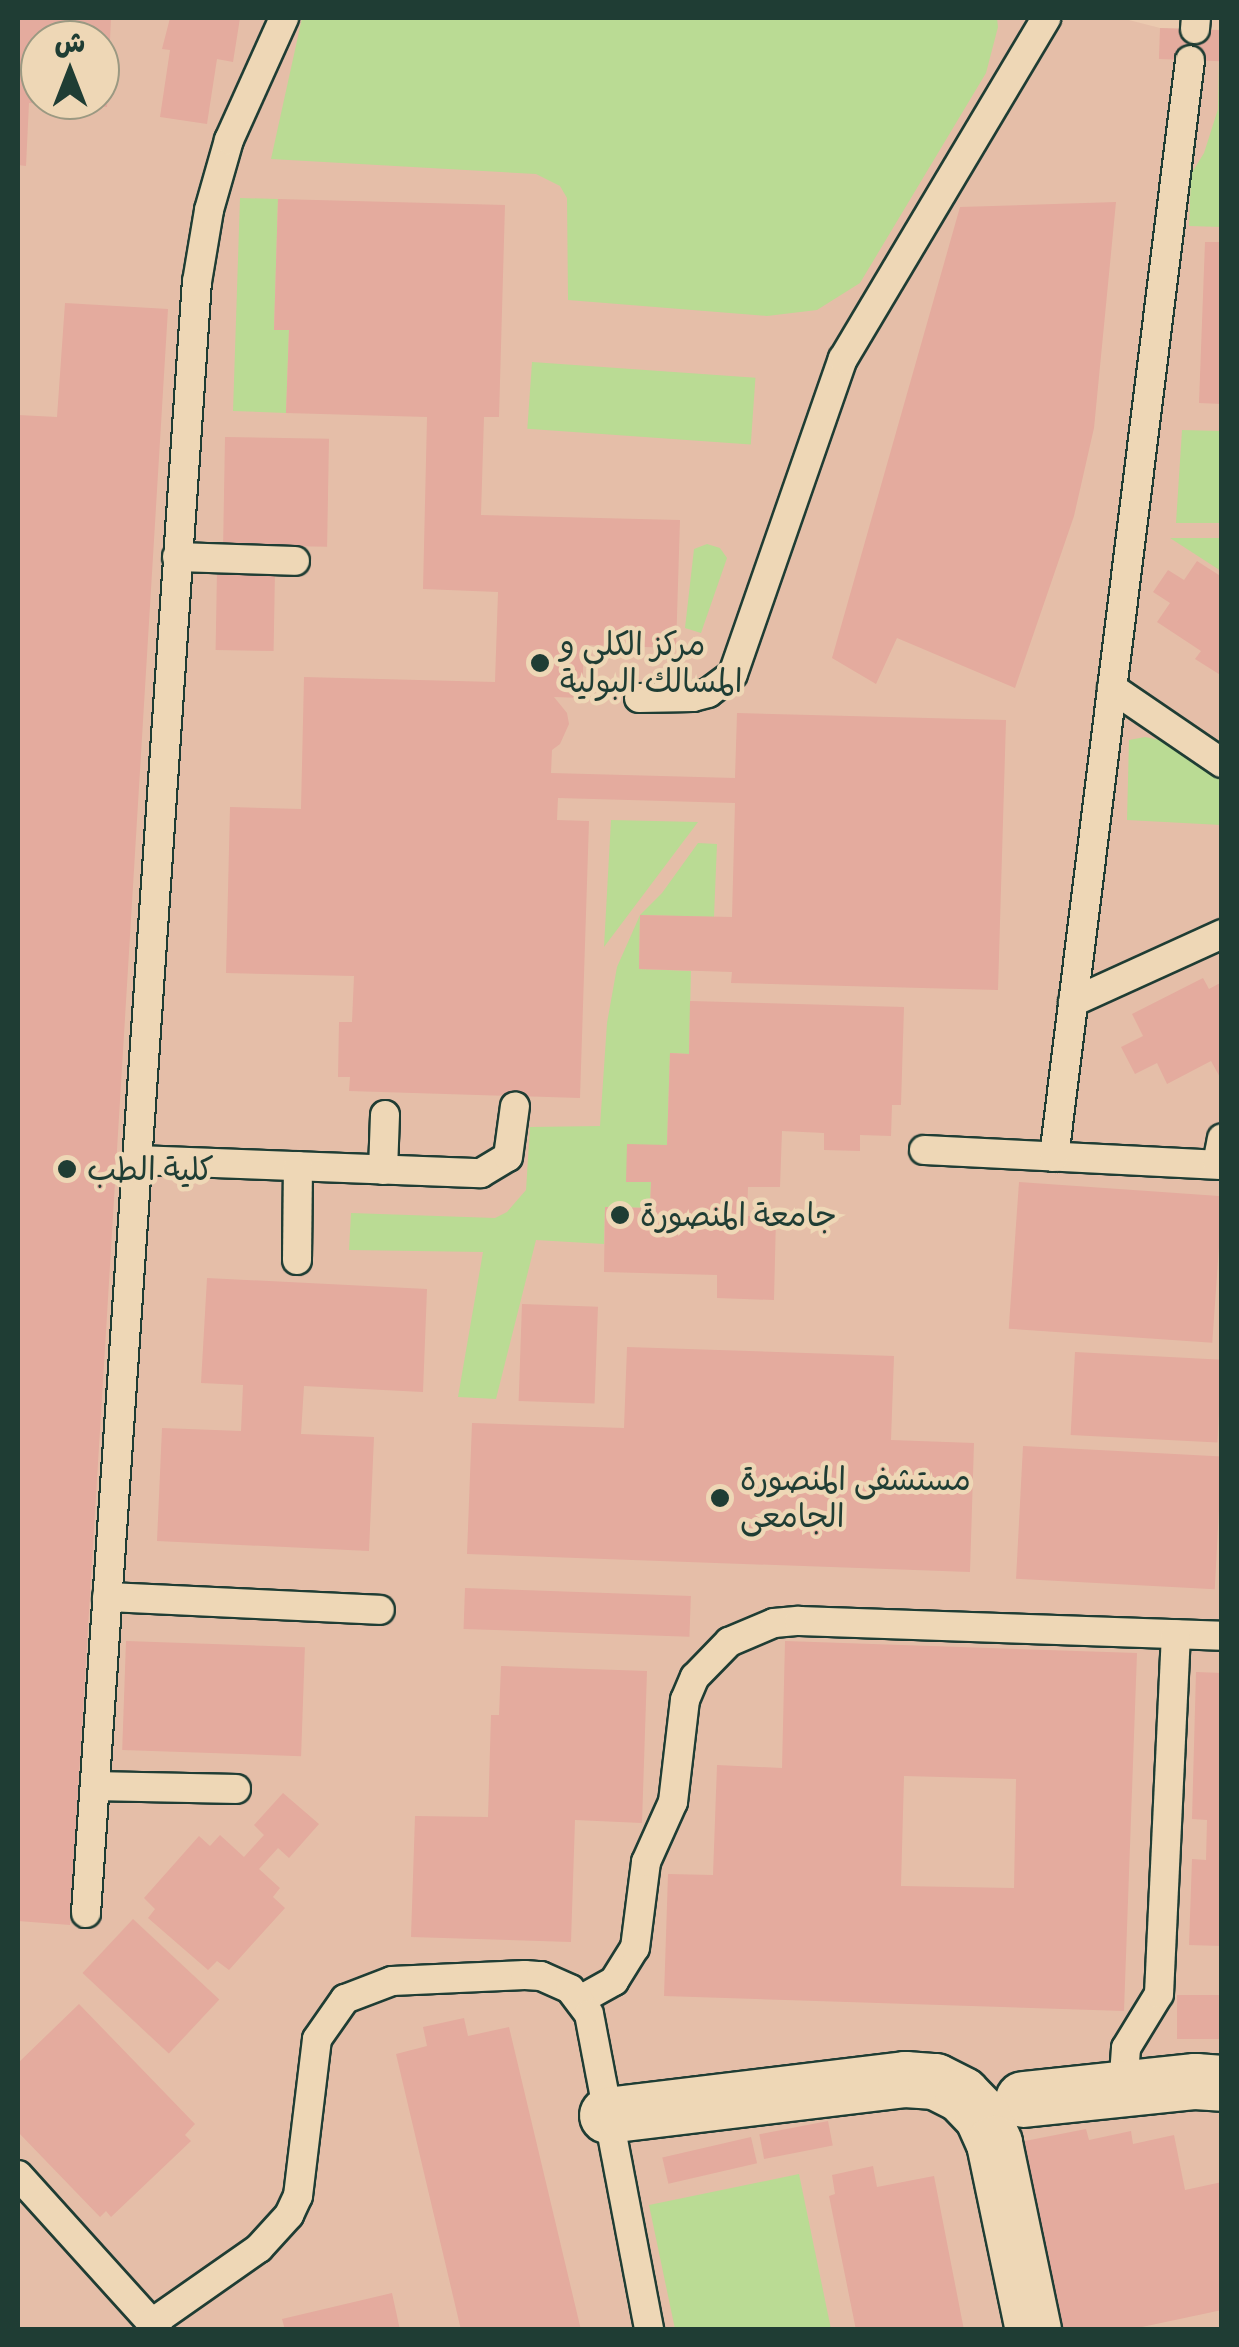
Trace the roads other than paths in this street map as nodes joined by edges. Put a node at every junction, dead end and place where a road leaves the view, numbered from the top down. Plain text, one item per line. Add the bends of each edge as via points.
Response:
1 (284, 18) edge
2 (1046, 18) edge
3 (1190, 60) dead end
4 (177, 558) junction
5 (295, 561) dead end
6 (1112, 688) junction
7 (639, 698) dead end
8 (1222, 763) edge
9 (1222, 934) edge
10 (1073, 1002) junction
11 (515, 1106) dead end
12 (385, 1115) dead end
13 (924, 1150) dead end
14 (1054, 1156) junction
15 (1220, 1156) edge
16 (137, 1160) junction
17 (298, 1166) junction
18 (383, 1170) junction
19 (297, 1260) dead end
20 (108, 1596) junction
21 (380, 1610) dead end
22 (1176, 1634) junction
23 (1222, 1636) edge
24 (94, 1786) junction
25 (236, 1789) dead end
26 (86, 1913) dead end
27 (580, 2000) junction
28 (1222, 2083) edge
29 (1122, 2089) junction
30 (1022, 2099) dead end
31 (608, 2115) junction
32 (18, 2174) edge
33 (155, 2326) edge
34 (650, 2330) edge
35 (1033, 2330) edge

1 - 4 lane via 242,106 209,210 197,282
2 - 7 lane via 843,360 733,674 693,697
3 - 6 lane
4 - 5 lane
4 - 16 lane
6 - 8 lane
6 - 10 lane
9 - 10 lane
10 - 14 lane
11 - 18 lane via 508,1156 492,1171
12 - 18 lane
13 - 14 lane
14 - 15 lane
16 - 17 lane
16 - 20 lane
17 - 18 lane
17 - 19 lane
20 - 21 lane
20 - 24 lane
22 - 23 lane
22 - 27 lane via 799,1621 774,1623 729,1642 695,1678 685,1700 673,1802 646,1862 635,1948 614,1981
22 - 29 lane via 1159,1994 1126,2048
24 - 25 lane
24 - 26 lane
27 - 31 lane via 593,2028
27 - 33 lane via 556,1981 525,1975 392,1981 345,1998 316,2039 298,2196 289,2215 276,2234
28 - 29 street
29 - 30 street
31 - 34 lane
31 - 35 street via 905,2079 935,2081 962,2094 994,2143
32 - 33 lane

